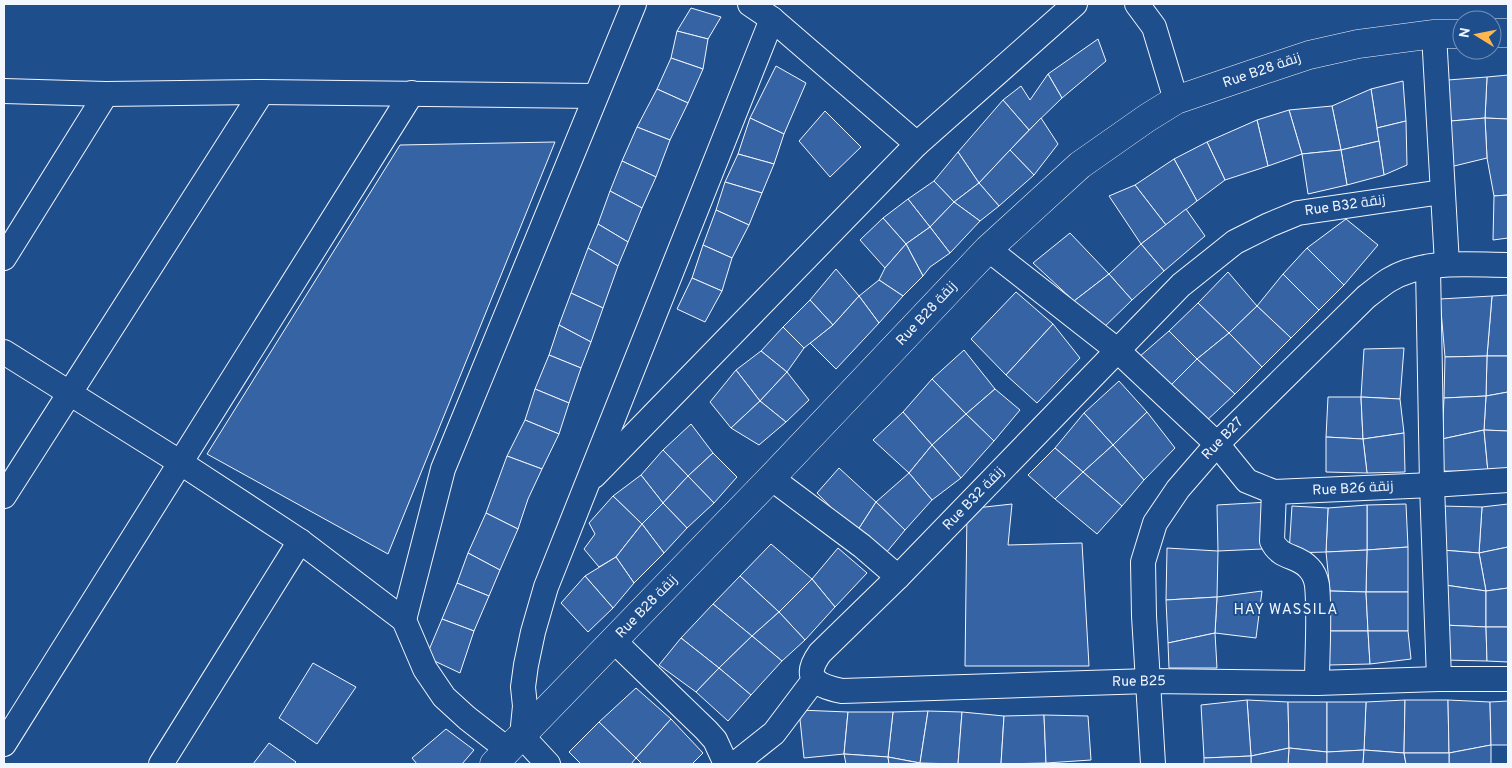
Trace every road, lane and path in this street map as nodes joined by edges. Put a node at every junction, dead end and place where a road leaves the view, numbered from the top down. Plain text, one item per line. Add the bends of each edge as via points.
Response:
1 (634, 4) edge
2 (750, 4) edge
3 (1075, 4) edge
4 (1137, 4) edge
5 (772, 19) junction
6 (1434, 34) junction
7 (1452, 34) edge
8 (4, 90) edge
9 (262, 92) junction
10 (412, 93) junction
11 (106, 94) junction
12 (595, 96) junction
13 (1176, 100) junction
14 (917, 144) junction
15 (1442, 192) junction
16 (988, 250) junction
17 (4, 258) edge
18 (1508, 265) edge
19 (1437, 266) junction
20 (1117, 350) junction
21 (4, 352) edge
22 (69, 393) junction
23 (1217, 444) junction
24 (181, 463) junction
25 (772, 478) junction
26 (1508, 480) edge
27 (586, 485) junction
28 (1432, 485) junction
29 (1274, 492) junction
30 (4, 496) edge
31 (300, 541) junction
32 (898, 577) junction
33 (404, 620) junction
34 (614, 641) junction
35 (1439, 679) junction
36 (814, 680) junction
37 (1508, 680) edge
38 (1148, 681) junction
39 (1317, 684) junction
40 (4, 744) edge
41 (508, 750) edge
42 (161, 764) edge
43 (548, 764) edge
44 (726, 764) edge
45 (735, 764) edge
46 (1153, 764) edge

1 - 12 street
2 - 5 street
3 - 14 street
4 - 13 street via 1154,27
5 - 14 street
5 - 27 street
6 - 7 street, Rue B28 زنقة
6 - 13 street, Rue B28 زنقة via 1358,44 1309,55
6 - 15 street
8 - 11 street
9 - 10 street
9 - 11 street
9 - 22 street
10 - 12 street
10 - 24 street
11 - 17 street
12 - 33 street via 443,469
13 - 16 street, Rue B28 زنقة via 1080,165
14 - 27 street
15 - 19 street
15 - 20 street, Rue B32 زنقة via 1298,212 1269,225 1235,242 1181,285
16 - 20 street
16 - 25 street, Rue B28 زنقة
18 - 19 street, Rue B27
19 - 23 street, Rue B27 via 1405,273 1366,297
19 - 28 street
20 - 23 street
20 - 32 street, Rue B32 زنقة
21 - 22 street
22 - 24 street
22 - 30 street
23 - 29 street, Rue B26 زنقة via 1247,481
23 - 38 street, Rue B27 via 1154,523 1143,562
24 - 31 street
24 - 40 street
25 - 32 street
25 - 34 street, Rue B28 زنقة
26 - 28 street, Rue B26 زنقة
27 - 41 street via 546,587 533,632 523,688 525,706
28 - 29 street, Rue B26 زنقة
28 - 35 street
29 - 39 street via 1272,541 1286,556 1308,566 1317,585
31 - 33 street
31 - 42 street
32 - 36 street, Rue B32 زنقة via 820,653 813,662
33 - 41 street via 425,669 444,697
34 - 41 street, Rue B28 زنقة
34 - 44 street via 706,730 715,740
35 - 37 street, Rue B25
35 - 39 street, Rue B25
36 - 38 street, Rue B25 via 819,685 842,692
36 - 45 street via 774,733
38 - 39 street, Rue B25
38 - 46 street, Rue B27
41 - 43 street

